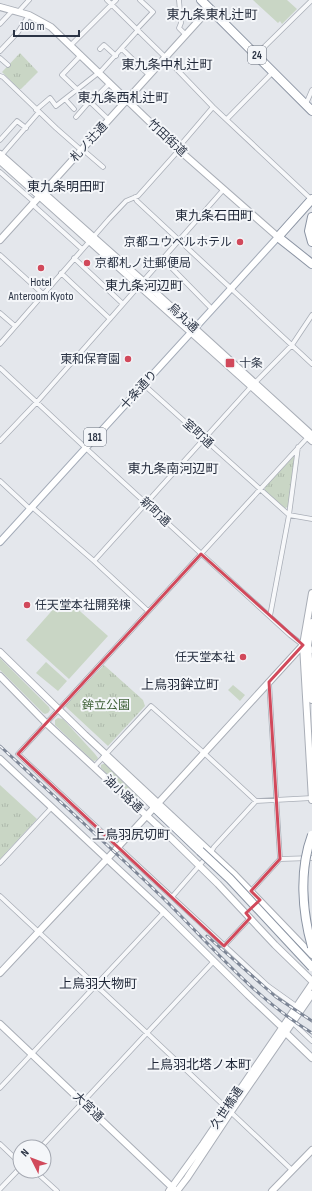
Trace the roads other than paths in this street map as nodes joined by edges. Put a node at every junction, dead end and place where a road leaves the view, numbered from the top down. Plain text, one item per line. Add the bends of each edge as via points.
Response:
1 (30, 0) edge
2 (107, 0) edge
3 (116, 0) edge
4 (140, 0) edge
5 (179, 0) edge
6 (201, 0) edge
7 (312, 0) edge
8 (112, 5) junction
9 (0, 7) edge
10 (210, 8) junction
11 (16, 10) junction
12 (29, 15) junction
13 (0, 24) edge
14 (138, 30) junction
15 (186, 35) junction
16 (71, 45) junction
17 (100, 49) dead end
18 (122, 49) junction
19 (0, 51) edge
20 (81, 55) junction
21 (256, 55) junction
22 (116, 56) junction
23 (165, 57) junction
24 (0, 58) edge
25 (8, 64) dead end
26 (99, 72) junction
27 (273, 72) junction
28 (149, 75) junction
29 (0, 76) edge
30 (110, 82) junction
31 (76, 89) junction
32 (312, 90) edge
33 (66, 99) junction
34 (127, 99) junction
35 (90, 102) junction
36 (306, 104) junction
37 (213, 107) junction
38 (74, 109) dead end
39 (38, 111) junction
40 (312, 111) edge
41 (76, 117) dead end
42 (227, 119) junction
43 (109, 120) junction
44 (26, 128) junction
45 (0, 140) edge
46 (82, 149) junction
47 (178, 149) junction
48 (0, 157) edge
49 (103, 167) dead end
50 (0, 172) edge
51 (224, 189) junction
52 (41, 194) junction
53 (135, 197) junction
54 (312, 199) edge
55 (33, 203) junction
56 (311, 219) edge
57 (278, 237) junction
58 (91, 239) junction
59 (179, 239) junction
60 (0, 240) edge
61 (312, 242) edge
62 (82, 249) junction
63 (0, 255) edge
64 (74, 258) junction
65 (162, 258) junction
66 (312, 264) edge
67 (61, 273) junction
68 (141, 284) junction
69 (231, 288) junction
70 (43, 294) junction
71 (123, 304) junction
72 (212, 309) junction
73 (0, 313) edge
74 (312, 315) edge
75 (110, 319) junction
76 (15, 326) junction
77 (193, 330) junction
78 (0, 344) edge
79 (292, 345) junction
80 (312, 364) edge
81 (0, 368) edge
82 (143, 384) junction
83 (253, 385) junction
84 (37, 402) junction
85 (311, 437) edge
86 (204, 439) junction
87 (0, 441) edge
88 (298, 446) junction
89 (86, 448) junction
90 (0, 481) edge
91 (260, 490) junction
92 (146, 503) junction
93 (31, 508) junction
94 (289, 515) junction
95 (312, 520) edge
96 (0, 542) edge
97 (201, 554) junction
98 (94, 561) junction
99 (312, 593) edge
100 (148, 611) junction
101 (270, 616) junction
102 (312, 622) edge
103 (308, 643) edge
104 (312, 651) edge
105 (0, 652) edge
106 (0, 676) edge
107 (0, 679) edge
108 (269, 682) junction
109 (7, 684) junction
110 (312, 700) edge
111 (58, 708) junction
112 (45, 722) junction
113 (310, 729) edge
114 (204, 753) junction
115 (105, 756) junction
116 (1, 761) edge
117 (94, 767) junction
118 (312, 799) edge
119 (276, 800) junction
120 (256, 801) junction
121 (156, 805) junction
122 (52, 807) junction
123 (146, 816) junction
124 (312, 835) edge
125 (118, 847) junction
126 (211, 852) junction
127 (312, 858) edge
128 (107, 859) junction
129 (280, 859) junction
130 (0, 863) edge
131 (199, 866) junction
132 (251, 891) junction
133 (0, 896) edge
134 (172, 897) junction
135 (260, 900) junction
136 (164, 912) junction
137 (248, 915) junction
138 (39, 931) junction
139 (224, 946) junction
140 (312, 947) edge
141 (312, 955) edge
142 (214, 961) junction
143 (312, 967) edge
144 (0, 973) edge
145 (312, 982) edge
146 (96, 985) junction
147 (312, 994) edge
148 (296, 1006) junction
149 (293, 1023) junction
150 (0, 1024) edge
151 (284, 1030) junction
152 (148, 1033) junction
153 (312, 1040) edge
154 (31, 1054) junction
155 (312, 1058) edge
156 (0, 1088) edge
157 (83, 1103) junction
158 (228, 1111) junction
159 (49, 1139) edge
160 (0, 1144) edge
161 (312, 1150) edge
162 (12, 1155) edge
163 (292, 1170) junction
164 (12, 1176) edge
165 (44, 1179) edge
166 (0, 1189) edge
167 (173, 1190) edge
168 (57, 1191) edge
169 (272, 1191) edge

1 - 11 street
2 - 8 street
3 - 8 street
4 - 14 street via 153,12
5 - 15 street via 179,28
6 - 10 highway, 24
7 - 21 street
8 - 14 street
8 - 16 street
9 - 11 street, 竹田街道
10 - 15 street, 札ノ辻通
10 - 21 highway, 24
11 - 12 street, 竹田街道
11 - 13 street
12 - 16 street, 竹田街道 via 51,27
12 - 19 street via 18,32
14 - 18 street
14 - 23 street
15 - 23 street, 札ノ辻通
16 - 20 street, 竹田街道
17 - 22 street via 104,45
18 - 22 street
18 - 28 street
20 - 26 street, 竹田街道
20 - 31 street via 62,75
21 - 27 highway, 24
22 - 26 street
23 - 28 street, 札ノ辻通
23 - 37 street
24 - 25 street
26 - 30 street, 竹田街道
26 - 31 street
27 - 36 highway, 24
27 - 42 street
28 - 34 street, 札ノ辻通
29 - 39 street
30 - 34 street, 竹田街道
30 - 35 street
31 - 33 street
31 - 35 street
32 - 36 street
33 - 38 street
33 - 39 street via 56,106 50,98
34 - 43 street, 札ノ辻通
34 - 47 street, 竹田街道
35 - 41 street
35 - 43 street
36 - 40 highway, 24
37 - 42 street
37 - 47 street
39 - 44 street
39 - 46 street
42 - 54 street
43 - 46 street, 札ノ辻通
44 - 45 street via 17,120
44 - 48 street
46 - 49 street
46 - 52 street, 札ノ辻通
47 - 51 street, 竹田街道
47 - 53 street
48 - 52 street, 烏丸通
50 - 55 street
51 - 57 street, 竹田街道
51 - 59 street
52 - 55 street, 札ノ辻通
52 - 58 street, 烏丸通
53 - 58 street via 126,201
53 - 59 street
54 - 57 highway
55 - 60 street, 札ノ辻通
55 - 62 street
56 - 61 highway via 309,231
57 - 66 highway, 竹田街道
57 - 69 street, 十条通り / 181
58 - 62 street
58 - 68 street, 烏丸通
59 - 65 street
59 - 69 street
62 - 64 street
63 - 70 street
64 - 67 street
64 - 71 street
65 - 68 street
65 - 72 street
67 - 70 street
67 - 75 street
68 - 71 street
68 - 77 street, 烏丸通
69 - 72 street, 十条通り / 181
69 - 79 street
70 - 76 street
71 - 75 street
72 - 77 street, 十条通り / 181
73 - 76 street
74 - 79 street
75 - 84 street
76 - 78 street
77 - 82 street, 十条通り / 181
77 - 83 street, 烏丸通
79 - 80 street
79 - 83 street
81 - 84 street, 新町通
82 - 86 street, 室町通
82 - 89 street, 十条通り / 181
83 - 85 street, 烏丸通
83 - 86 street
84 - 87 street
84 - 89 street, 新町通
85 - 88 street
86 - 91 street, 室町通
86 - 92 street
88 - 91 street
88 - 94 street
89 - 92 street, 新町通
89 - 93 street, 十条通り / 181
90 - 93 street
91 - 94 street, 室町通
91 - 97 street
92 - 97 street, 新町通
92 - 98 street
93 - 96 street, 十条通り / 181
93 - 98 street
94 - 95 street, 室町通
94 - 101 street
97 - 100 street
97 - 101 street, 新町通
98 - 100 street
99 - 103 street
100 - 111 street
101 - 103 street, 新町通
102 - 103 street
103 - 104 street, 新町通
103 - 108 street
103 - 110 street
103 - 113 street
105 - 111 street
106 - 109 street, 油小路通
107 - 109 street
108 - 114 street
108 - 119 street
109 - 112 street, 油小路通
111 - 112 street
111 - 115 street
112 - 117 street, 油小路通
112 - 125 street via 18,754
113 - 118 street
114 - 115 street via 151,706
114 - 120 street
114 - 121 street
115 - 117 street
115 - 121 street, 油小路通
116 - 122 street
117 - 123 street, 油小路通
118 - 119 street
119 - 120 street
119 - 129 street
120 - 126 street
121 - 123 street
121 - 126 street, 油小路通
121 - 143 highway, bridge
122 - 128 street
122 - 130 street
123 - 125 street
123 - 131 street, 油小路通
124 - 140 highway, bridge via 305,857 303,881
125 - 128 street
125 - 134 street
126 - 131 street
126 - 132 street, 油小路通
127 - 129 street
128 - 136 street
128 - 138 street
129 - 132 street
131 - 134 street
131 - 137 street, 油小路通
132 - 135 street, 油小路通
133 - 138 street
134 - 139 street
135 - 137 street
135 - 141 street, 油小路通
136 - 142 street
136 - 146 street
137 - 139 street
137 - 145 street, 油小路通
138 - 144 street
138 - 146 street
139 - 148 street via 268,986
142 - 151 street
142 - 152 street
145 - 148 street, 久世橋通
146 - 152 street
146 - 154 street
147 - 149 street, 久世橋通
148 - 151 street, 久世橋通
149 - 151 street, 久世橋通
149 - 153 street
150 - 154 street, 大宮通
151 - 155 street
151 - 158 street, 久世橋通
152 - 157 street
152 - 158 street
154 - 156 street
154 - 157 street, 大宮通
157 - 159 street
157 - 167 street, 大宮通
158 - 163 street
158 - 167 street, 久世橋通
160 - 162 street
161 - 163 street
163 - 169 street
164 - 166 street
165 - 168 street

